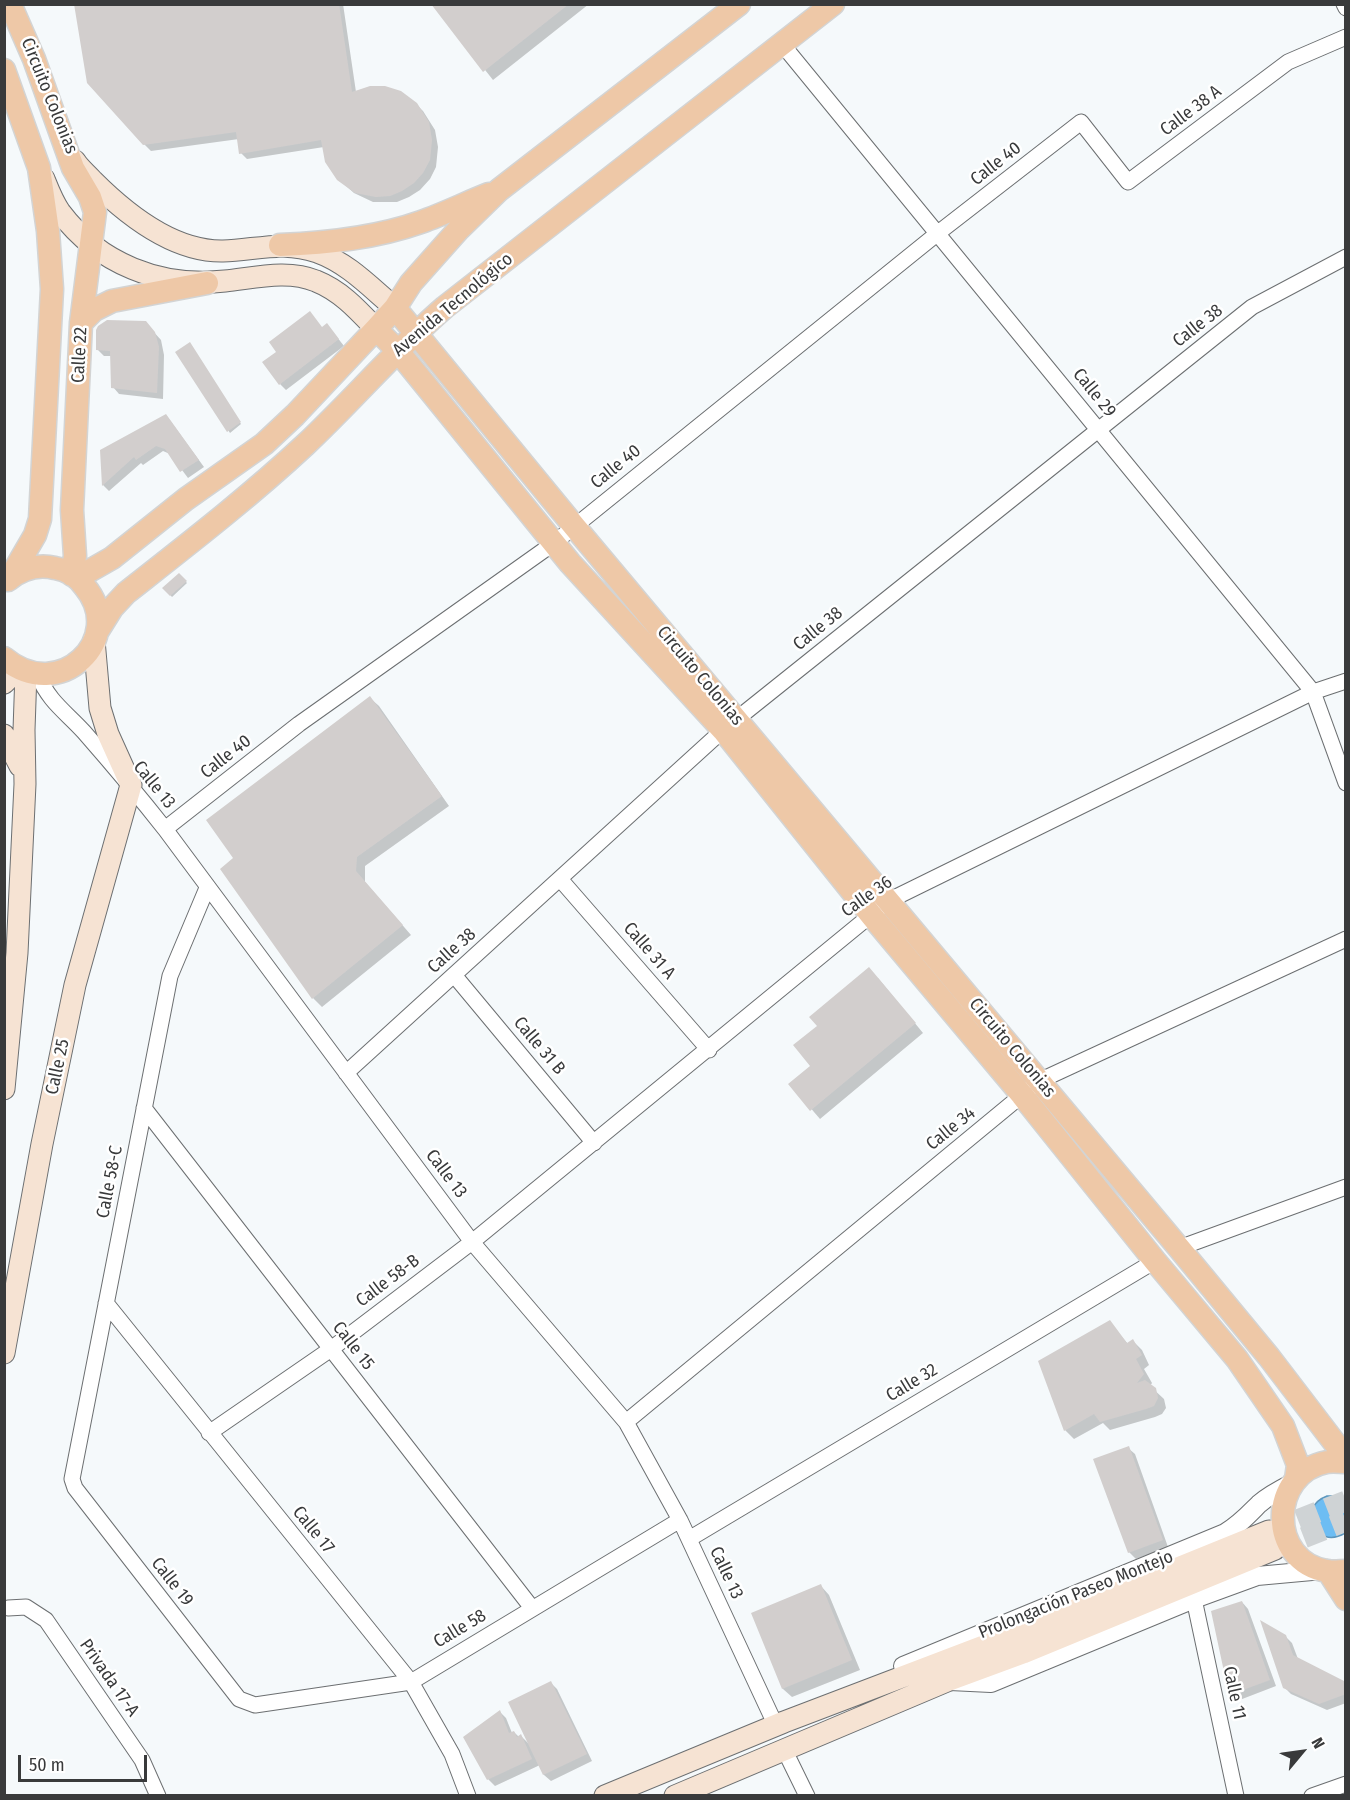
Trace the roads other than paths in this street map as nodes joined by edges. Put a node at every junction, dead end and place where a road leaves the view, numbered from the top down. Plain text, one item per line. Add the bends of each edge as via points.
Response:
1 (10, 4) edge
2 (739, 4) edge
3 (833, 4) edge
4 (1346, 37) edge
5 (782, 44) junction
6 (4, 70) edge
7 (1081, 122) joint
8 (64, 142) junction
9 (39, 168) junction
10 (499, 190) junction
11 (938, 233) junction
12 (280, 245) junction
13 (92, 246) junction
14 (1346, 257) edge
15 (207, 283) junction
16 (394, 308) junction
17 (81, 323) junction
18 (376, 329) junction
19 (416, 332) junction
20 (397, 350) junction
21 (1098, 429) junction
22 (574, 526) junction
23 (554, 543) junction
24 (74, 576) junction
25 (7, 580) edge
26 (95, 636) junction
27 (17, 671) edge
28 (1346, 681) edge
29 (1313, 692) junction
30 (730, 725) junction
31 (4, 735) edge
32 (1346, 783) edge
33 (25, 784) junction
34 (131, 785) junction
35 (165, 829) junction
36 (560, 879) junction
37 (207, 888) junction
38 (880, 908) junction
39 (1346, 939) edge
40 (11, 958) edge
41 (454, 975) junction
42 (709, 1050) junction
43 (346, 1073) junction
44 (1030, 1088) junction
45 (4, 1089) edge
46 (144, 1108) junction
47 (594, 1143) junction
48 (1346, 1187) edge
49 (472, 1242) junction
50 (1179, 1248) junction
51 (1155, 1261) junction
52 (106, 1303) junction
53 (331, 1349) junction
54 (4, 1353) edge
55 (626, 1422) junction
56 (209, 1433) junction
57 (1345, 1462) edge
58 (1295, 1481) junction
59 (75, 1488) joint
60 (680, 1520) junction
61 (689, 1539) junction
62 (1332, 1571) edge
63 (1194, 1599) junction
64 (1346, 1599) edge
65 (8, 1608) dead end
66 (531, 1608) junction
67 (947, 1681) junction
68 (411, 1682) junction
69 (851, 1696) junction
70 (239, 1699) joint
71 (776, 1726) junction
72 (784, 1749) junction
73 (1346, 1784) edge
74 (158, 1796) edge
75 (468, 1796) edge
76 (605, 1796) edge
77 (675, 1796) edge
78 (807, 1796) edge
79 (1236, 1796) edge
80 (1312, 1796) edge

1 - 8 main road, Circuito Colonias
2 - 10 main road, Avenida Tecnológico
3 - 5 main road, Avenida Tecnológico
4 - 7 street, Calle 38 A via 1288,62 1128,182
5 - 11 street, Calle 29
5 - 19 main road, Avenida Tecnológico
6 - 9 main road, Circuito Colonias
7 - 11 street, Calle 40
8 - 12 main road, Circuito Colonias via 78,165 115,201 168,237 196,248 221,251
8 - 13 main road, Calle 22 via 95,212
9 - 13 main road, Circuito Colonias via 58,210
9 - 25 main road, Calle 22 via 52,289 40,519 35,535
10 - 12 main road via 420,223 387,232 330,243
10 - 16 main road, Avenida Tecnológico via 459,229
11 - 21 street, Calle 29
11 - 22 street, Calle 40
12 - 16 main road, Circuito Colonias via 316,252 344,264
13 - 15 main road, Circuito Colonias via 121,265 154,277
13 - 17 main road, Calle 22
14 - 21 street, Calle 38 via 1252,308
15 - 17 main road via 112,301 94,310
15 - 18 main road, Circuito Colonias via 290,274 315,280 343,296
16 - 18 main road, Avenida Tecnológico
16 - 19 main road, Circuito Colonias
17 - 24 main road, Calle 22 via 72,510
18 - 20 main road, Circuito Colonias
18 - 24 main road, Avenida Tecnológico via 264,444 112,558
19 - 20 main road, Avenida Tecnológico
19 - 22 main road, Circuito Colonias
20 - 23 main road, Circuito Colonias
20 - 26 main road, Avenida Tecnológico via 261,486 126,593
21 - 29 street, Calle 29
21 - 30 street, Calle 38
22 - 23 street, Calle 40
22 - 30 main road, Circuito Colonias
23 - 30 main road, Circuito Colonias
23 - 35 street, Calle 40 via 299,724
24 - 25 main road via 59,568 36,567
24 - 26 main road via 94,602 98,622
26 - 27 main road, Avenida Tecnológico via 85,655 72,667 55,674
26 - 34 main road via 100,708
27 - 33 main road
27 - 34 street, Calle 13 via 45,691
28 - 29 street, Calle 36
29 - 32 street, Calle 29
29 - 38 street, Calle 36
30 - 36 street, Calle 38
30 - 38 main road, Circuito Colonias
31 - 33 main road via 19,761
33 - 40 main road
34 - 35 street, Calle 13
34 - 54 main road, Calle 25 via 75,985
35 - 37 street, Calle 13
36 - 41 street, Calle 38
36 - 42 street, Calle 31 A
37 - 43 street, Calle 13
37 - 46 street, Calle 58-C via 170,976
38 - 42 street, Calle 36
38 - 44 main road, Circuito Colonias
39 - 44 street, Calle 34
40 - 45 main road
41 - 43 street, Calle 38
41 - 47 street, Calle 31 B
42 - 47 street, Calle 36
43 - 49 street, Calle 13
44 - 50 main road, Circuito Colonias
44 - 51 main road, Circuito Colonias
44 - 55 street, Calle 34
46 - 52 street, Calle 58-C
46 - 53 street, Calle 15
47 - 49 street, Calle 36
48 - 50 street
49 - 53 street, Calle 58-B
49 - 55 street, Calle 13
50 - 57 main road, Circuito Colonias via 1276,1366
51 - 58 main road, Circuito Colonias via 1237,1359 1283,1426 1298,1465
51 - 61 street, Calle 32
52 - 56 street, Calle 17
52 - 59 street, Calle 58-C via 72,1479
53 - 56 street, Calle 58-B
53 - 66 street, Calle 15
55 - 60 street, Calle 13
56 - 68 street, Calle 17
57 - 58 main road via 1327,1462 1310,1468
58 - 62 main road via 1285,1497 1282,1512 1288,1542 1309,1564
58 - 69 street, Prolongación Paseo Montejo via 1259,1504 1225,1533 898,1668
59 - 70 street, Calle 19
60 - 61 street, Calle 13
60 - 66 street, Calle 58
61 - 71 street, Calle 13
62 - 63 street, Prolongación Paseo Montejo via 1257,1576
62 - 64 main road
63 - 67 street, Prolongación Paseo Montejo via 991,1683
63 - 79 street, Calle 11
65 - 74 street, Privada 17-A via 26,1607 46,1620 142,1760
66 - 68 street, Calle 58
67 - 69 main road, Prolongación Paseo Montejo via 1023,1653 1272,1540
67 - 72 main road, Prolongación Paseo Montejo
68 - 70 street, Calle 58 via 255,1705
68 - 75 street, Calle 17 via 452,1754
69 - 71 main road, Prolongación Paseo Montejo
71 - 76 main road, Prolongación Paseo Montejo
72 - 77 main road, Prolongación Paseo Montejo
72 - 78 street
73 - 80 street

